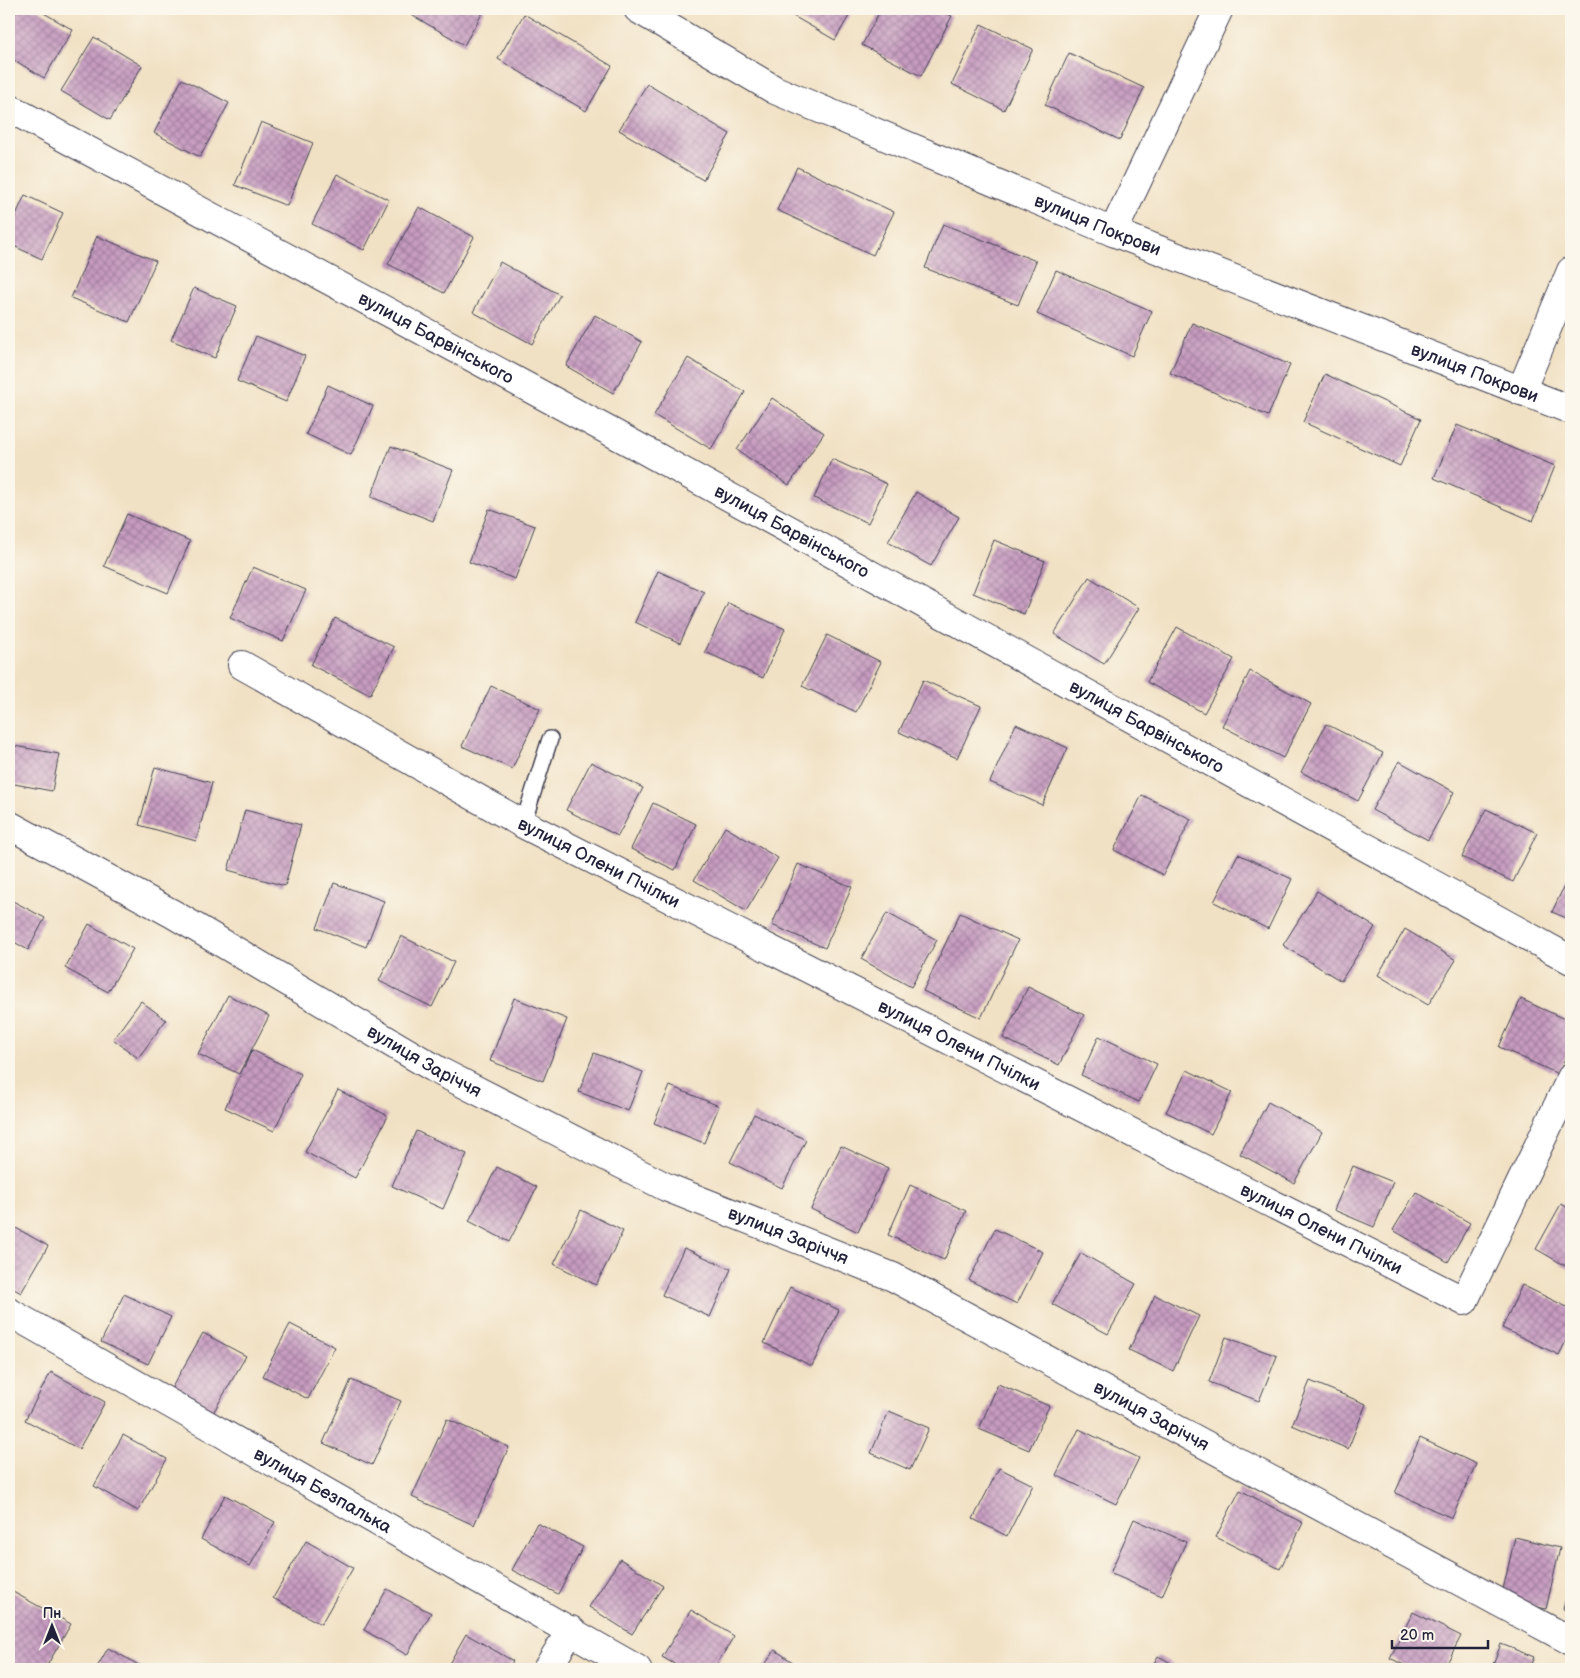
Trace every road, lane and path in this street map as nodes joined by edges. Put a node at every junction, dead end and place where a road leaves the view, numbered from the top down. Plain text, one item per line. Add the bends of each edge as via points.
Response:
1 (638, 9) edge
2 (1219, 9) edge
3 (9, 108) edge
4 (1113, 232) junction
5 (1571, 272) edge
6 (1521, 390) junction
7 (1571, 410) edge
8 (242, 665) dead end
9 (550, 739) dead end
10 (523, 824) junction
11 (9, 825) edge
12 (1571, 960) edge
13 (1571, 1078) edge
14 (9, 1312) edge
15 (571, 1630) junction
16 (1571, 1641) edge
17 (547, 1669) edge
18 (637, 1669) edge

1 - 4 street, вулиця Покрови via 775,90
2 - 4 street
3 - 12 street, вулиця Барвінського via 635,445
4 - 6 street, вулиця Покрови
5 - 6 street
6 - 7 street, вулиця Покрови
8 - 10 street, вулиця Олени Пчілки
9 - 10 lane
10 - 13 street, вулиця Олени Пчілки via 1464,1301
11 - 16 street, вулиця Заріччя via 173,914 439,1071 666,1187 893,1277
14 - 15 street, вулиця Безпалька
15 - 17 street
15 - 18 street, вулиця Безпалька

